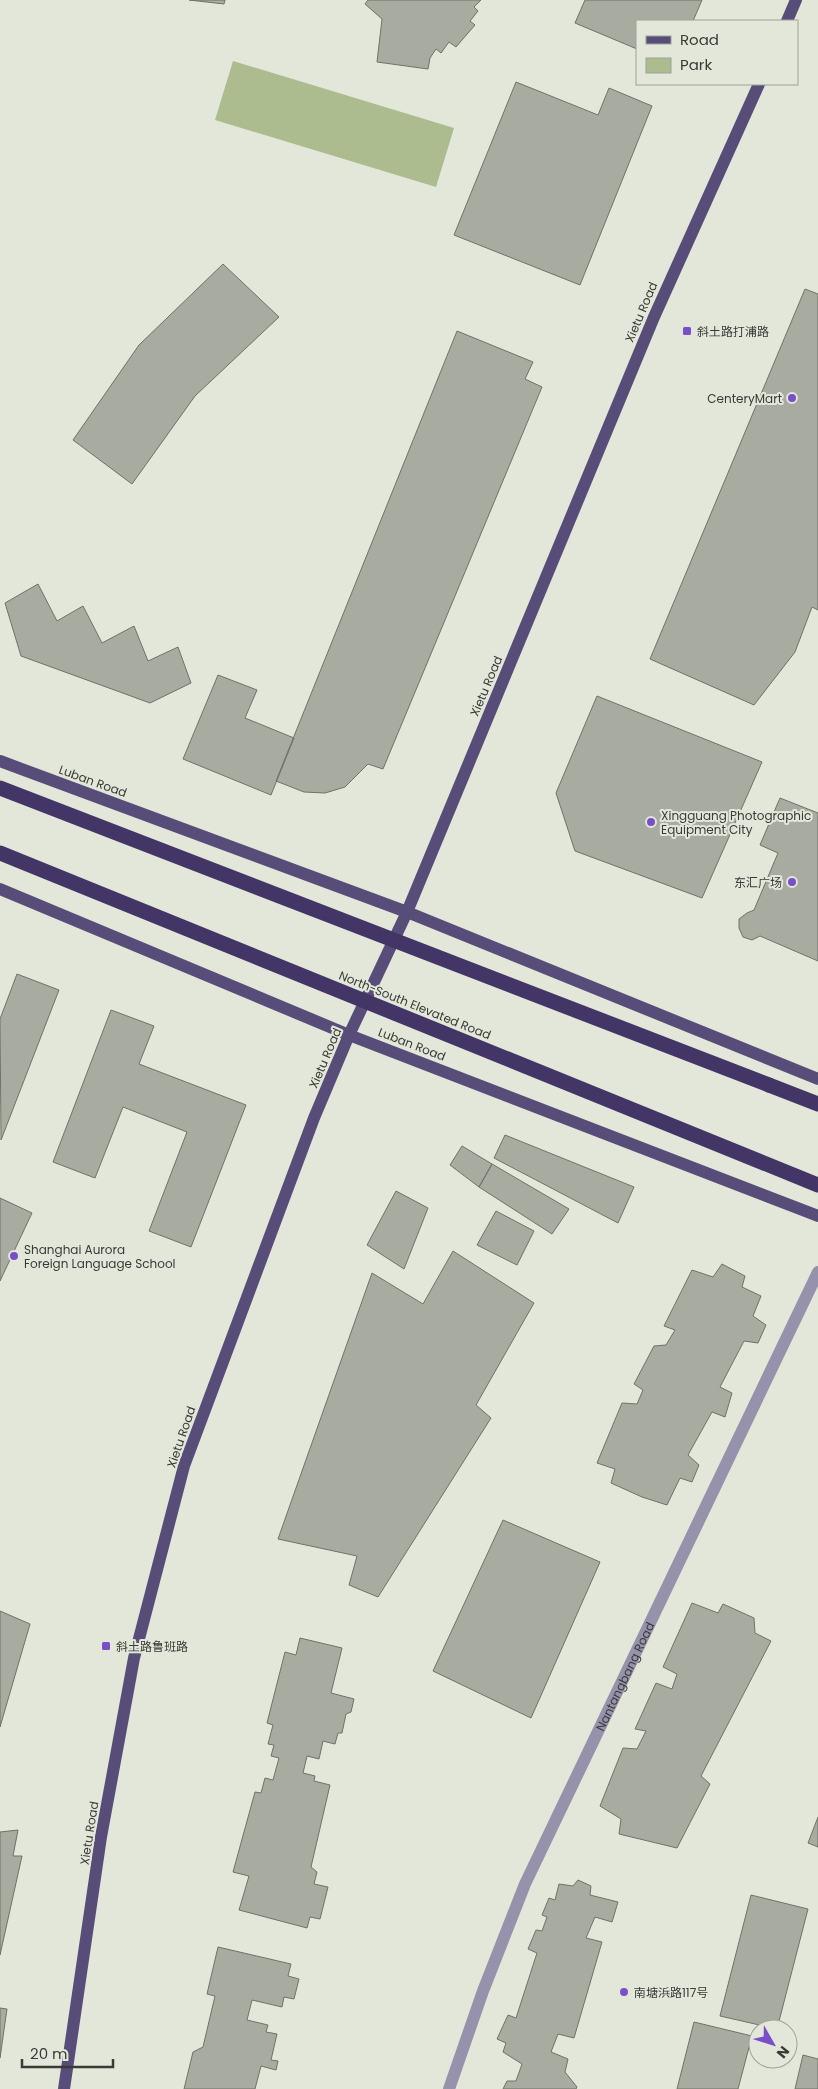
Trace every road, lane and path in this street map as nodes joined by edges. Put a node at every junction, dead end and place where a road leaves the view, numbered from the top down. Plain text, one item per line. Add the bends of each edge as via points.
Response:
1 (796, 0) edge
2 (787, 20) edge
3 (759, 85) edge
4 (0, 761) edge
5 (0, 788) edge
6 (0, 853) edge
7 (0, 889) edge
8 (407, 912) junction
9 (349, 1035) junction
10 (818, 1079) edge
11 (769, 1085) junction
12 (818, 1098) edge
13 (818, 1104) edge
14 (818, 1185) edge
15 (818, 1216) edge
16 (818, 1272) edge
17 (64, 2089) edge
18 (449, 2089) edge

1 - 2 main road
3 - 8 main road, Xietu Road via 654,317
4 - 8 main road, Luban Road
5 - 11 highway, bridge
6 - 14 highway, North-South Elevated Road, bridge
7 - 9 main road, Luban Road
8 - 9 main road, Xietu Road
8 - 10 main road, Luban Road
9 - 15 main road, Luban Road
9 - 17 main road, Xietu Road via 310,1127 184,1466 134,1658 101,1837
11 - 12 highway
11 - 13 highway
16 - 18 street, Nantangbang Road via 525,1884

